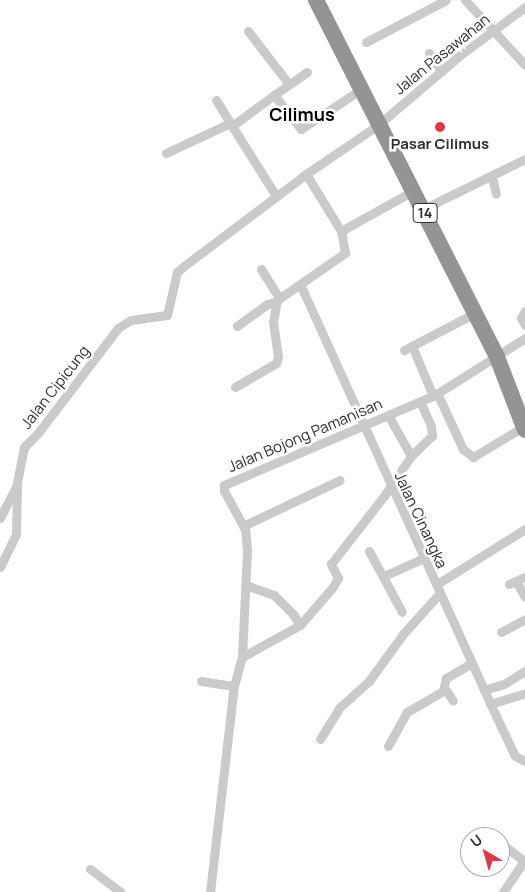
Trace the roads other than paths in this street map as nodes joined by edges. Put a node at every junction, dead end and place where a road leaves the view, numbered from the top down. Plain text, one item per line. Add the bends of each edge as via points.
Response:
1 (316, 0) edge
2 (446, 0) edge
3 (465, 0) edge
4 (525, 7) edge
5 (493, 29) junction
6 (248, 31) dead end
7 (366, 42) dead end
8 (429, 53) dead end
9 (525, 65) edge
10 (440, 71) junction
11 (307, 72) dead end
12 (288, 83) junction
13 (360, 90) junction
14 (274, 95) junction
15 (216, 100) dead end
16 (231, 124) junction
17 (378, 125) junction
18 (166, 153) dead end
19 (525, 159) edge
20 (306, 174) junction
21 (492, 177) junction
22 (413, 191) junction
23 (496, 194) dead end
24 (276, 196) junction
25 (423, 209) junction
26 (342, 231) junction
27 (261, 269) dead end
28 (300, 284) junction
29 (278, 300) junction
30 (525, 311) edge
31 (476, 313) junction
32 (159, 316) joint
33 (525, 325) edge
34 (236, 326) dead end
35 (525, 338) edge
36 (498, 357) junction
37 (235, 387) dead end
38 (435, 394) junction
39 (420, 401) junction
40 (388, 415) junction
41 (363, 425) junction
42 (524, 429) edge
43 (412, 456) junction
44 (340, 480) dead end
45 (15, 488) junction
46 (390, 488) junction
47 (0, 518) edge
48 (243, 526) junction
49 (525, 529) edge
50 (369, 551) dead end
51 (424, 558) junction
52 (0, 567) edge
53 (384, 576) junction
54 (525, 577) edge
55 (437, 584) junction
56 (246, 585) junction
57 (440, 594) junction
58 (525, 597) edge
59 (402, 612) dead end
60 (525, 619) edge
61 (300, 625) junction
62 (501, 632) dead end
63 (242, 657) junction
64 (472, 663) junction
65 (525, 671) edge
66 (201, 680) dead end
67 (234, 686) junction
68 (445, 689) junction
69 (484, 690) junction
70 (525, 693) edge
71 (453, 701) dead end
72 (490, 704) junction
73 (320, 739) dead end
74 (388, 746) dead end
75 (525, 761) edge
76 (510, 850) edge
77 (525, 862) edge
78 (90, 868) dead end
79 (120, 892) edge
80 (210, 892) edge
81 (503, 892) edge

1 - 13 highway, 14
2 - 7 street
3 - 5 street
4 - 5 street, Jalan Pasawahan
5 - 9 street
5 - 10 street, Jalan Pasawahan
6 - 12 street
8 - 10 street
10 - 17 street, Jalan Pasawahan
11 - 12 street
12 - 14 street
13 - 14 street via 301,129
13 - 17 highway, 14
14 - 16 street
15 - 16 street
16 - 18 street
16 - 24 street
17 - 20 street, Jalan Pasawahan
17 - 22 highway, 14
19 - 21 street
20 - 24 street, Jalan Pasawahan
20 - 26 street
21 - 23 street
21 - 25 street
22 - 25 highway, 14
22 - 26 street
24 - 32 street, Jalan Pasawahan via 177,272 170,309
25 - 31 highway, 14
26 - 28 street via 345,253 342,258
27 - 29 street
28 - 29 street
28 - 41 street, Jalan Cinangka
29 - 34 street
29 - 37 street via 273,322 276,363
30 - 33 street via 522,318
31 - 36 highway, 14
31 - 38 street via 408,348
32 - 45 street, Jalan Cipicung via 124,322 109,339 24,447
35 - 36 street, Jalan Bojong Pamanisan
36 - 38 street, Jalan Bojong Pamanisan
36 - 42 highway, 14
38 - 39 street, Jalan Bojong Pamanisan
38 - 42 street via 463,449 473,458
39 - 40 street, Jalan Bojong Pamanisan
39 - 43 street via 432,436
40 - 41 street, Jalan Bojong Pamanisan
40 - 43 street
41 - 46 street, Jalan Cinangka
41 - 48 street, Jalan Bojong Pamanisan via 226,482 224,492
43 - 46 street
44 - 48 street
45 - 47 street
45 - 52 street, Jalan Cipicung via 16,534
46 - 51 street, Jalan Cinangka
46 - 61 street via 330,564 337,581
48 - 56 street, Jalan Bojong Pamanisan via 248,550
49 - 55 street
50 - 53 street
51 - 53 street
51 - 55 street, Jalan Cinangka
53 - 59 street
54 - 58 street via 512,583
55 - 57 street, Jalan Cinangka
56 - 61 street via 274,595
56 - 63 street, Jalan Bojong Pamanisan
57 - 64 street, Jalan Cinangka
57 - 73 street via 403,634 369,681 339,708
60 - 62 street
61 - 63 street
63 - 67 street, Jalan Bojong Pamanisan
64 - 68 street via 446,678
64 - 69 street, Jalan Cinangka
65 - 69 street via 504,684
66 - 67 street
67 - 80 street, Jalan Bojong Pamanisan
68 - 71 street
68 - 74 street via 407,712
69 - 72 street, Jalan Cinangka
70 - 72 street
72 - 75 street, Jalan Cinangka via 515,756
76 - 77 street
77 - 81 street
78 - 79 street

